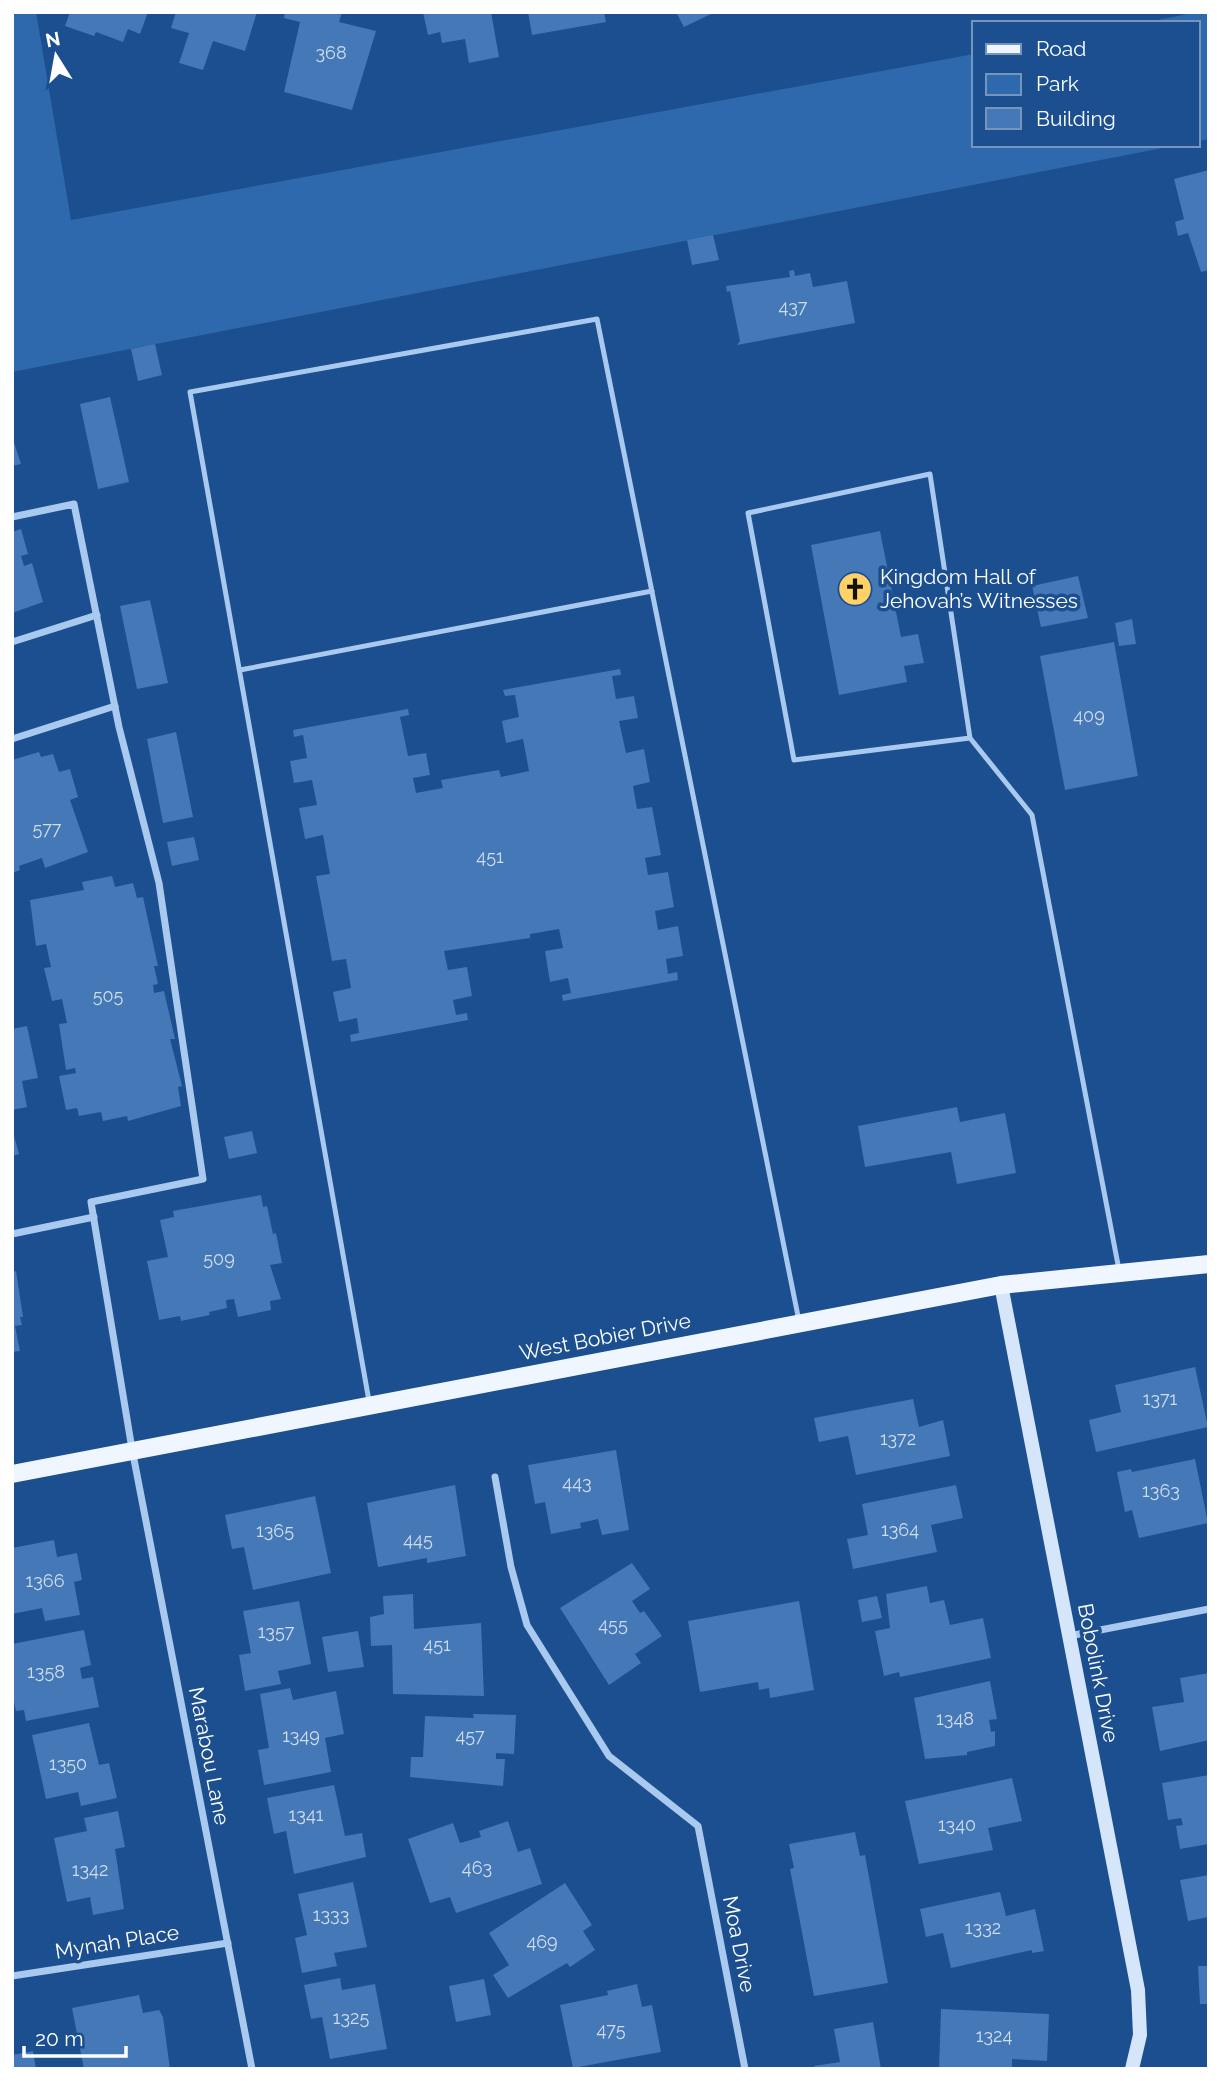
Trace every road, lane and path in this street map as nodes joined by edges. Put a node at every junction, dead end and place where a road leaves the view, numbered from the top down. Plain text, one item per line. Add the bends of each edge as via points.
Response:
1 (12, 517) edge
2 (652, 591) junction
3 (97, 615) junction
4 (12, 642) edge
5 (240, 670) junction
6 (115, 706) junction
7 (970, 738) junction
8 (12, 739) edge
9 (94, 1217) junction
10 (12, 1234) edge
11 (1209, 1264) edge
12 (1120, 1273) junction
13 (1001, 1285) junction
14 (800, 1323) junction
15 (370, 1404) junction
16 (132, 1449) junction
17 (12, 1474) edge
18 (495, 1477) dead end
19 (1209, 1609) edge
20 (1069, 1636) junction
21 (228, 1943) junction
22 (12, 1976) edge
23 (252, 2069) edge
24 (745, 2069) edge
25 (1132, 2069) edge

1 - 3 street via 74,504
2 - 5 lane
2 - 5 lane via 597,319 190,392
2 - 14 lane
3 - 4 street
3 - 6 street
5 - 15 lane
6 - 8 street
6 - 9 street via 159,883 203,1179 91,1202
7 - 7 lane via 794,760 748,513 930,474
7 - 12 lane via 1032,815
9 - 10 street
9 - 16 street, Marabou Lane
11 - 12 main road, West Bobier Drive
12 - 13 main road, West Bobier Drive
13 - 14 main road, West Bobier Drive
13 - 20 street, Bobolink Drive
14 - 15 main road, West Bobier Drive
15 - 16 main road, West Bobier Drive
16 - 17 main road, West Bobier Drive
16 - 21 street, Marabou Lane
18 - 24 street, Moa Drive via 527,1625 609,1756 698,1826
19 - 20 street
20 - 25 street, Bobolink Drive via 1138,1990 1140,2035
21 - 22 street, Mynah Place
21 - 23 street, Marabou Lane

